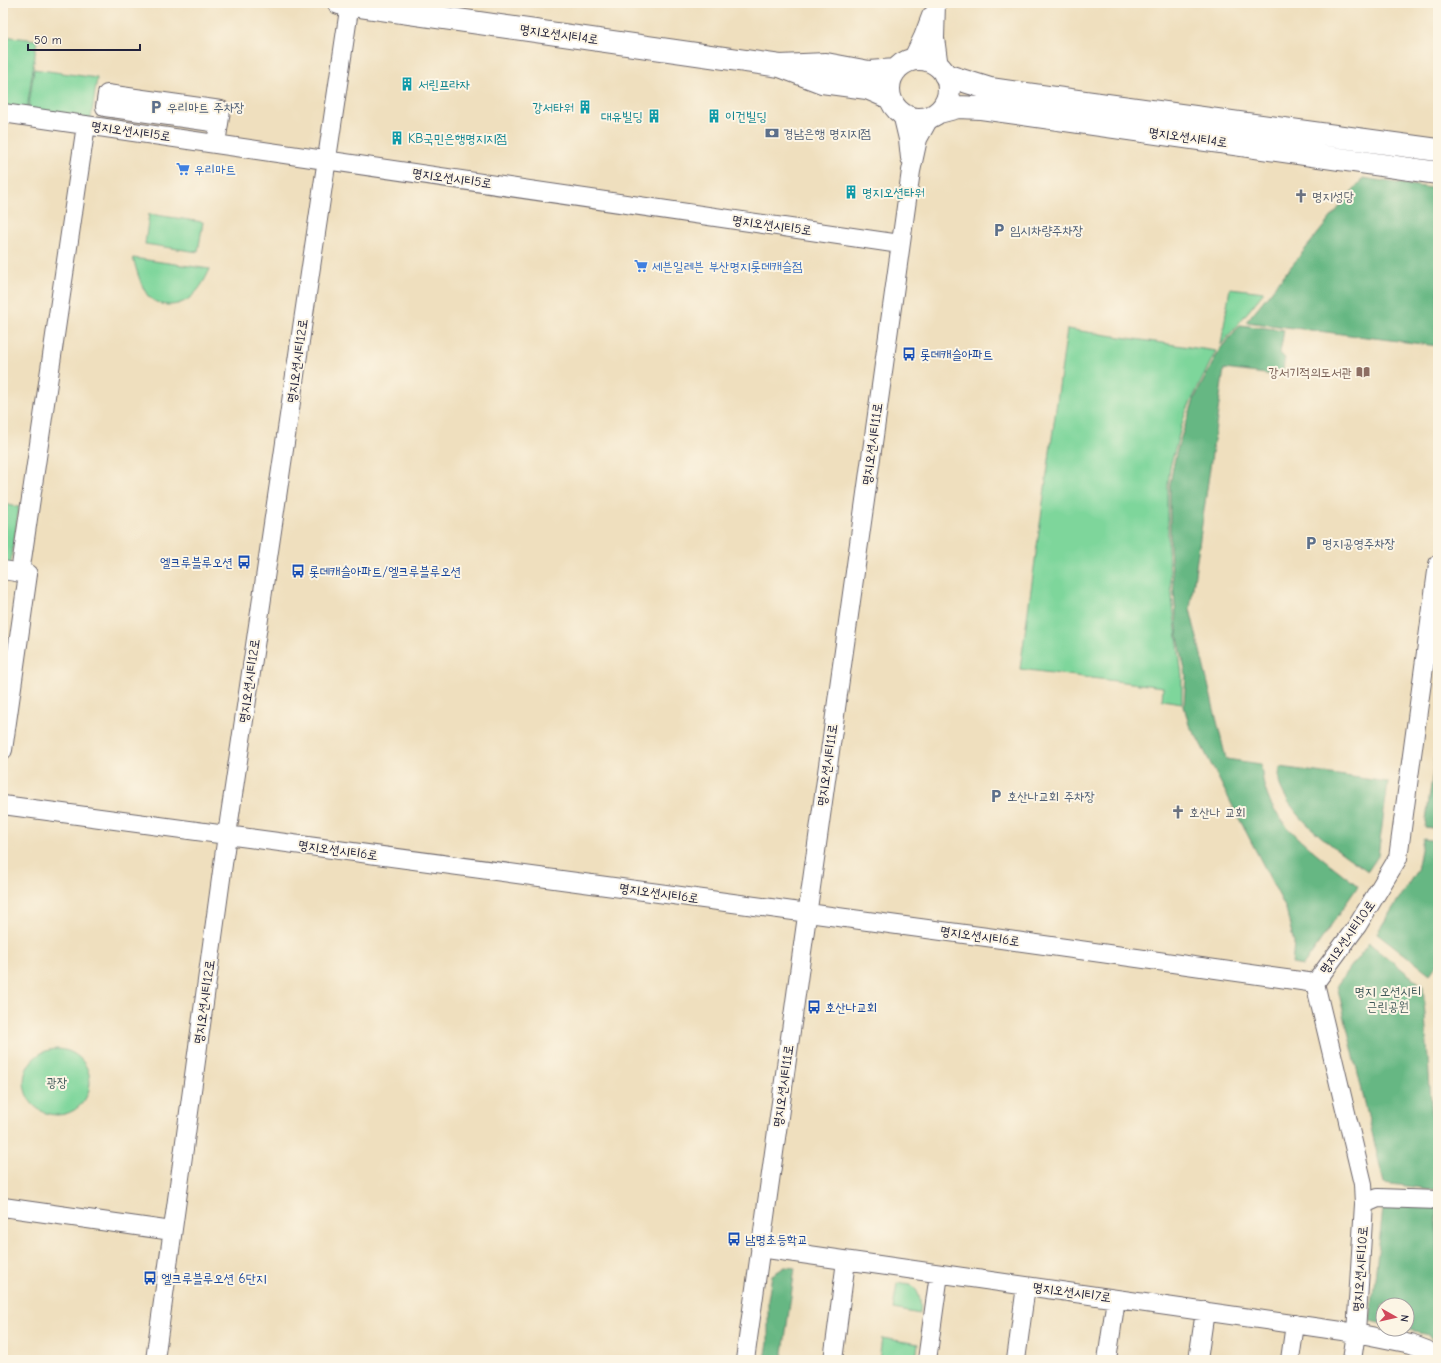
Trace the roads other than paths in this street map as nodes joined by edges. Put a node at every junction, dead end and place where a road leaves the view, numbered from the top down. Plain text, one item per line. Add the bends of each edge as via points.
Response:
1 (936, 3) edge
2 (346, 4) edge
3 (904, 65) junction
4 (780, 66) junction
5 (942, 71) junction
6 (896, 106) junction
7 (3, 113) edge
8 (934, 114) junction
9 (219, 123) junction
10 (86, 125) junction
11 (216, 144) junction
12 (1438, 150) edge
13 (326, 160) junction
14 (911, 170) junction
15 (1438, 173) edge
16 (900, 244) junction
17 (1438, 564) edge
18 (12, 571) edge
19 (3, 750) edge
20 (3, 805) edge
21 (226, 835) junction
22 (807, 913) junction
23 (1315, 983) junction
24 (1438, 1200) edge
25 (1364, 1204) junction
26 (3, 1207) edge
27 (172, 1231) junction
28 (760, 1248) junction
29 (846, 1261) junction
30 (939, 1274) junction
31 (1026, 1286) junction
32 (1116, 1299) junction
33 (1205, 1311) junction
34 (1295, 1324) junction
35 (1356, 1333) junction
36 (1417, 1353) edge
37 (155, 1360) edge
38 (745, 1360) edge
39 (833, 1360) edge
40 (927, 1360) edge
41 (1016, 1360) edge
42 (1107, 1360) edge
43 (1198, 1360) edge
44 (1290, 1360) edge
45 (1352, 1360) edge
46 (1433, 1360) edge

1 - 3 street via 923,37
1 - 5 street via 935,38
2 - 4 main road, 명지오션시티4로
2 - 13 street, 명지오션시티12로
3 - 4 main road via 869,72 826,64
3 - 5 main road via 922,59 931,62
3 - 6 main road via 891,79 889,88
4 - 6 main road via 822,82 867,88
5 - 8 main road via 948,84 948,94 945,104
5 - 12 main road, 명지오션시티4로 via 990,89
6 - 8 main road via 910,118 920,119
6 - 14 street via 908,139
7 - 10 street, 명지오션시티5로
8 - 14 street via 918,139
8 - 15 main road, 명지오션시티4로 via 958,107 981,108
9 - 9 street via 221,110 107,94 105,107
9 - 11 street
10 - 11 street, 명지오션시티5로
10 - 18 street
11 - 13 street, 명지오션시티5로
13 - 16 street, 명지오션시티5로
13 - 21 street, 명지오션시티12로
14 - 16 street, 명지오션시티11로
16 - 22 street, 명지오션시티11로
17 - 23 street, 명지오션시티10로 via 1398,858 1357,926
18 - 19 street via 28,574
20 - 21 street, 명지오션시티6로
21 - 22 street, 명지오션시티6로
21 - 27 street, 명지오션시티12로
22 - 23 street, 명지오션시티6로
22 - 28 street, 명지오션시티11로
23 - 25 street, 명지오션시티10로 via 1363,1184
24 - 25 street via 1378,1198
25 - 35 street, 명지오션시티10로
26 - 27 street
27 - 37 street, 명지오션시티12로
28 - 29 street, 명지오션시티7로
28 - 38 street, 명지오션시티11로
29 - 30 street, 명지오션시티7로
29 - 39 street
30 - 31 street, 명지오션시티7로
30 - 40 street
31 - 32 street, 명지오션시티7로
31 - 41 street
32 - 33 street, 명지오션시티7로
32 - 42 street
33 - 34 street, 명지오션시티7로
33 - 43 street
34 - 35 street, 명지오션시티7로
34 - 44 street
35 - 36 street, 명지오션시티7로 via 1411,1344
35 - 45 street, 명지오션시티10로
36 - 46 street, 명지오션시티7로 via 1427,1350

